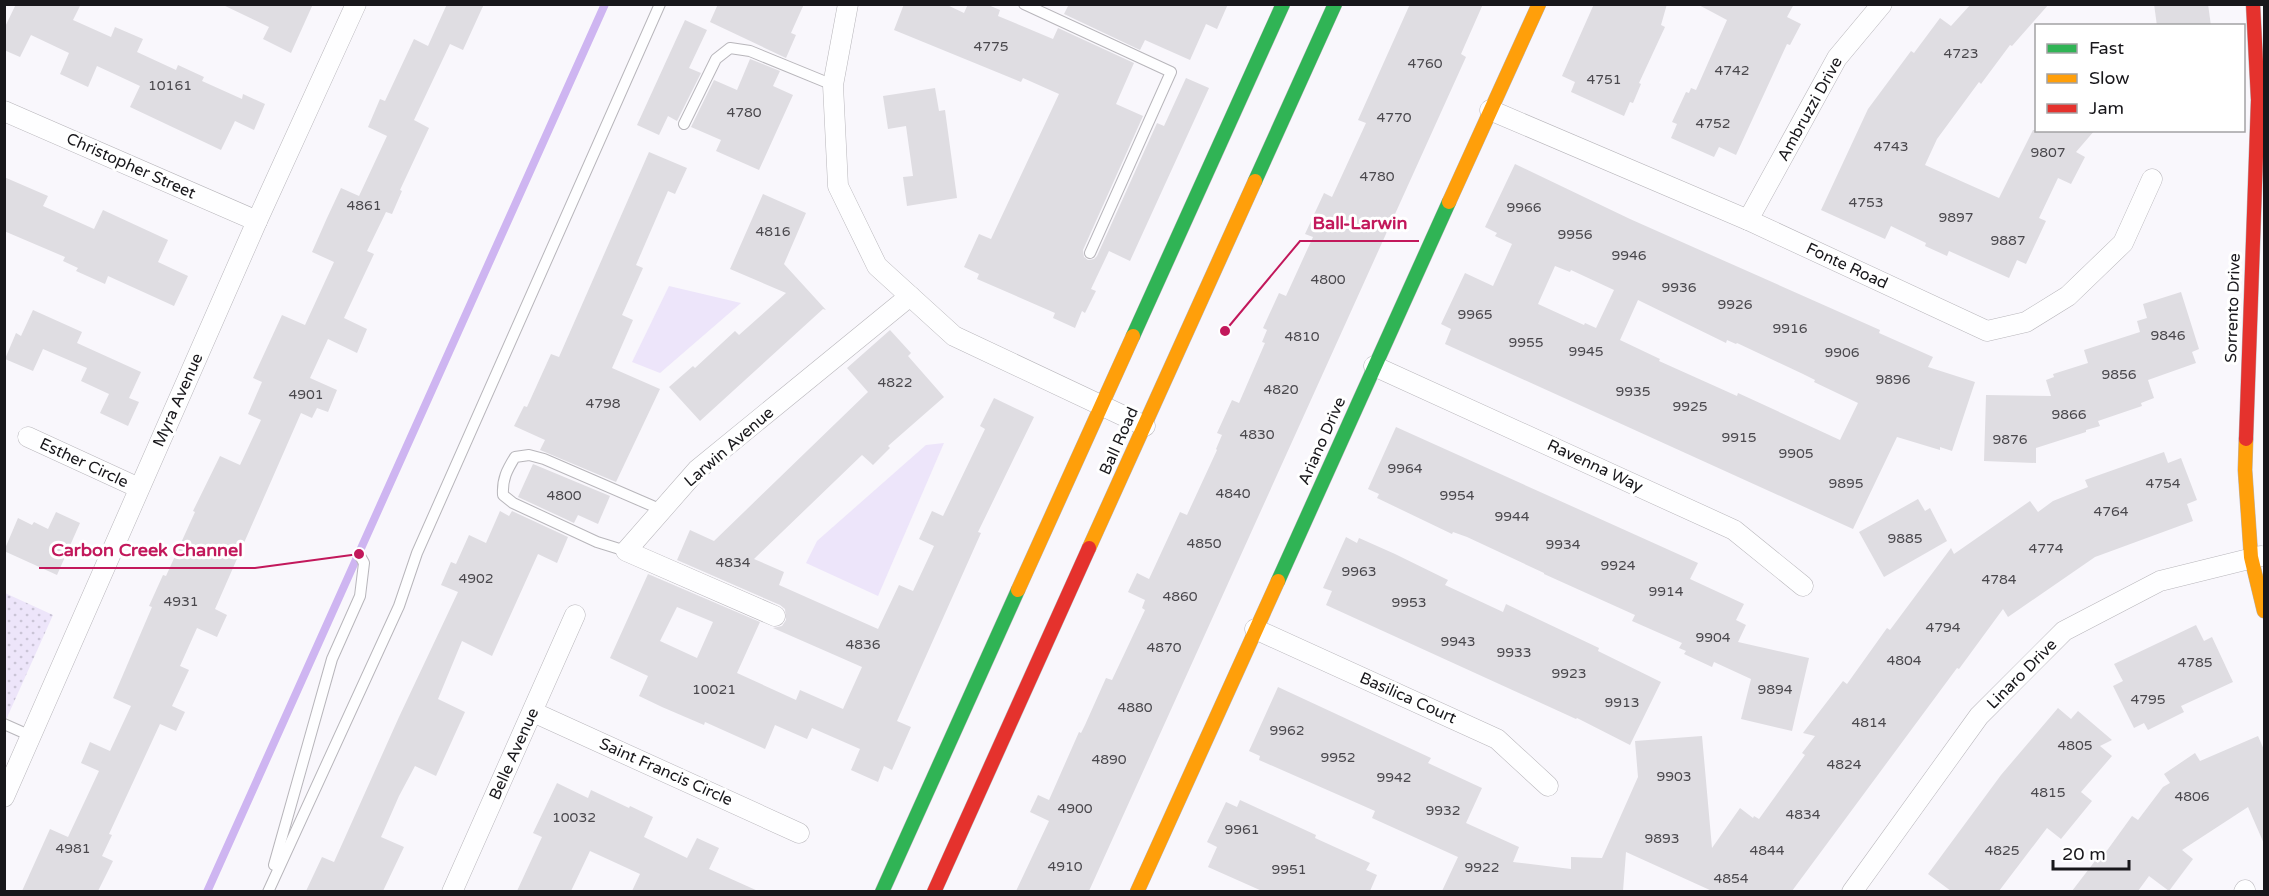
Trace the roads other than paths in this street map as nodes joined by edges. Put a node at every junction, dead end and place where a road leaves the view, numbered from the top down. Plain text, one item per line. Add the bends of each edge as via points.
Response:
1 (356, 4) edge
2 (660, 4) edge
3 (848, 4) edge
4 (1024, 4) edge
5 (1282, 4) edge
6 (1335, 4) edge
7 (1539, 4) edge
8 (1882, 4) edge
9 (2253, 4) edge
10 (833, 85) junction
11 (2261, 100) edge
12 (1490, 110) junction
13 (4, 111) edge
14 (684, 124) dead end
15 (2152, 179) dead end
16 (1748, 220) junction
17 (257, 221) junction
18 (1090, 253) dead end
19 (910, 296) junction
20 (1374, 366) junction
21 (1101, 405) junction
22 (1145, 426) junction
23 (28, 437) dead end
24 (139, 488) junction
25 (662, 510) junction
26 (626, 551) junction
27 (359, 554) dead end
28 (2258, 556) edge
29 (1803, 586) dead end
30 (2265, 611) edge
31 (575, 615) dead end
32 (775, 616) dead end
33 (1255, 629) junction
34 (533, 712) junction
35 (4, 724) edge
36 (31, 736) junction
37 (1548, 786) dead end
38 (4, 797) edge
39 (799, 833) dead end
40 (267, 891) edge
41 (452, 891) edge
42 (882, 891) edge
43 (934, 891) edge
44 (1137, 891) edge
45 (1852, 891) edge

1 - 17 street, Myra Avenue
2 - 40 lane via 422,542 399,606
3 - 10 street
4 - 18 lane via 1171,72
5 - 21 main road, Ball Road
6 - 22 main road, Ball Road
7 - 12 main road, Ariano Drive
8 - 16 street, Ambruzzi Drive via 1837,58
9 - 11 main road, Sorrento Drive
10 - 14 lane via 750,51 730,48 716,59
10 - 19 street via 838,186 877,266
11 - 28 main road, Sorrento Drive via 2246,437 2248,524
12 - 16 street, Fonte Road
12 - 20 main road, Ariano Drive
13 - 17 street, Christopher Street
15 - 16 street, Fonte Road via 2123,243 2068,296 2026,322 1987,331
17 - 24 street, Myra Avenue
19 - 21 street via 954,336
19 - 25 street, Larwin Avenue via 697,470
20 - 29 street, Ravenna Way via 1734,530
20 - 33 main road, Ariano Drive
21 - 22 street
21 - 42 main road, Ball Road
22 - 43 main road, Ball Road
23 - 24 street, Esther Circle
24 - 36 street, Myra Avenue
25 - 26 street, Larwin Avenue
25 - 26 lane via 544,459 515,457 502,481 503,495 597,542
26 - 32 street
27 - 40 lane via 364,563 360,596 332,659
28 - 30 main road, Sorrento Drive
28 - 45 street, Linaro Drive via 2160,581 2064,631 1979,717
31 - 34 street, Belle Avenue
33 - 37 street, Basilica Court via 1497,739
33 - 44 main road, Ariano Drive
34 - 39 street, Saint Francis Circle
34 - 41 street, Belle Avenue
35 - 36 lane
36 - 38 street, Myra Avenue

